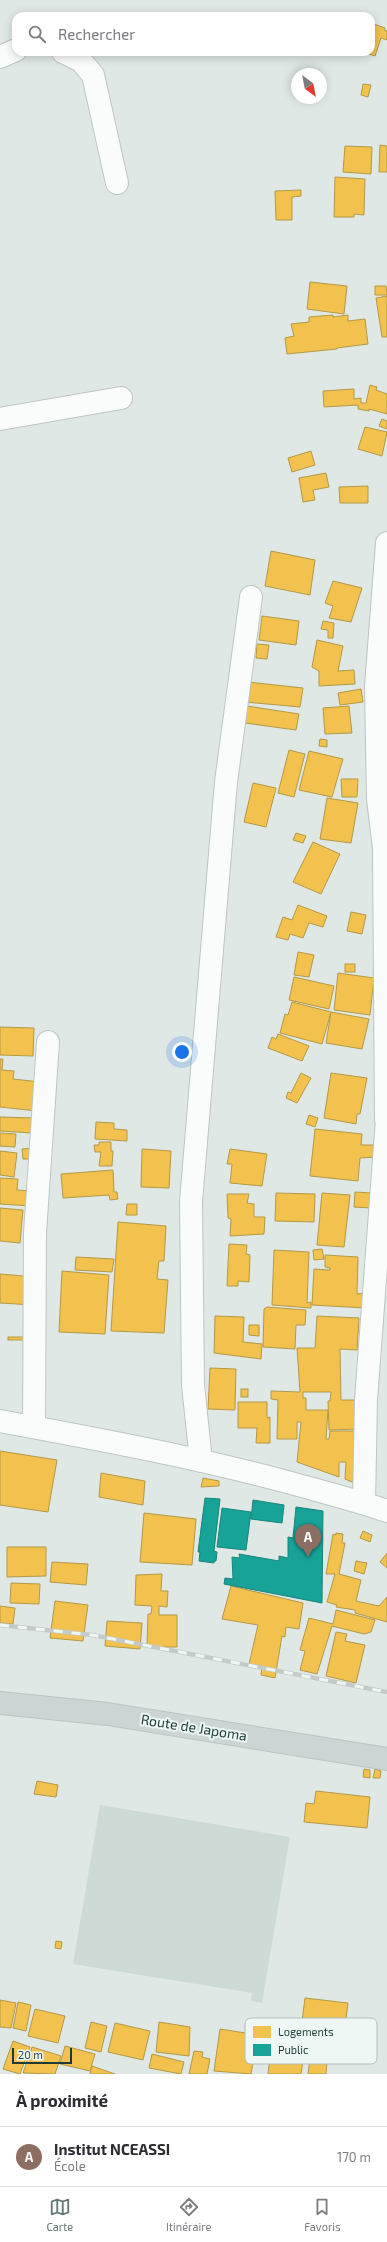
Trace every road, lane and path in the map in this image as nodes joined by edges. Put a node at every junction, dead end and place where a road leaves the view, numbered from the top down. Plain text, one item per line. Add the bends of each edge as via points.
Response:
1 (12, 52) edge
2 (72, 56) edge
3 (0, 57) edge
4 (117, 183) dead end
5 (121, 398) dead end
6 (0, 419) edge
7 (387, 543) edge
8 (251, 597) dead end
9 (48, 1042) dead end
10 (386, 1119) edge
11 (0, 1421) edge
12 (34, 1427) junction
13 (201, 1461) junction
14 (364, 1503) junction
15 (387, 1511) edge
16 (0, 1703) edge
17 (387, 1759) edge

1 - 3 street
2 - 4 street via 81,61 93,75
5 - 6 street
7 - 10 street via 376,686 378,799 384,848
8 - 13 street via 226,782 191,1202 193,1385
9 - 12 street via 35,1233
10 - 14 street via 366,1400
11 - 12 street
12 - 13 street
13 - 14 street
14 - 15 street
16 - 17 main road, Route de Japoma via 108,1714

